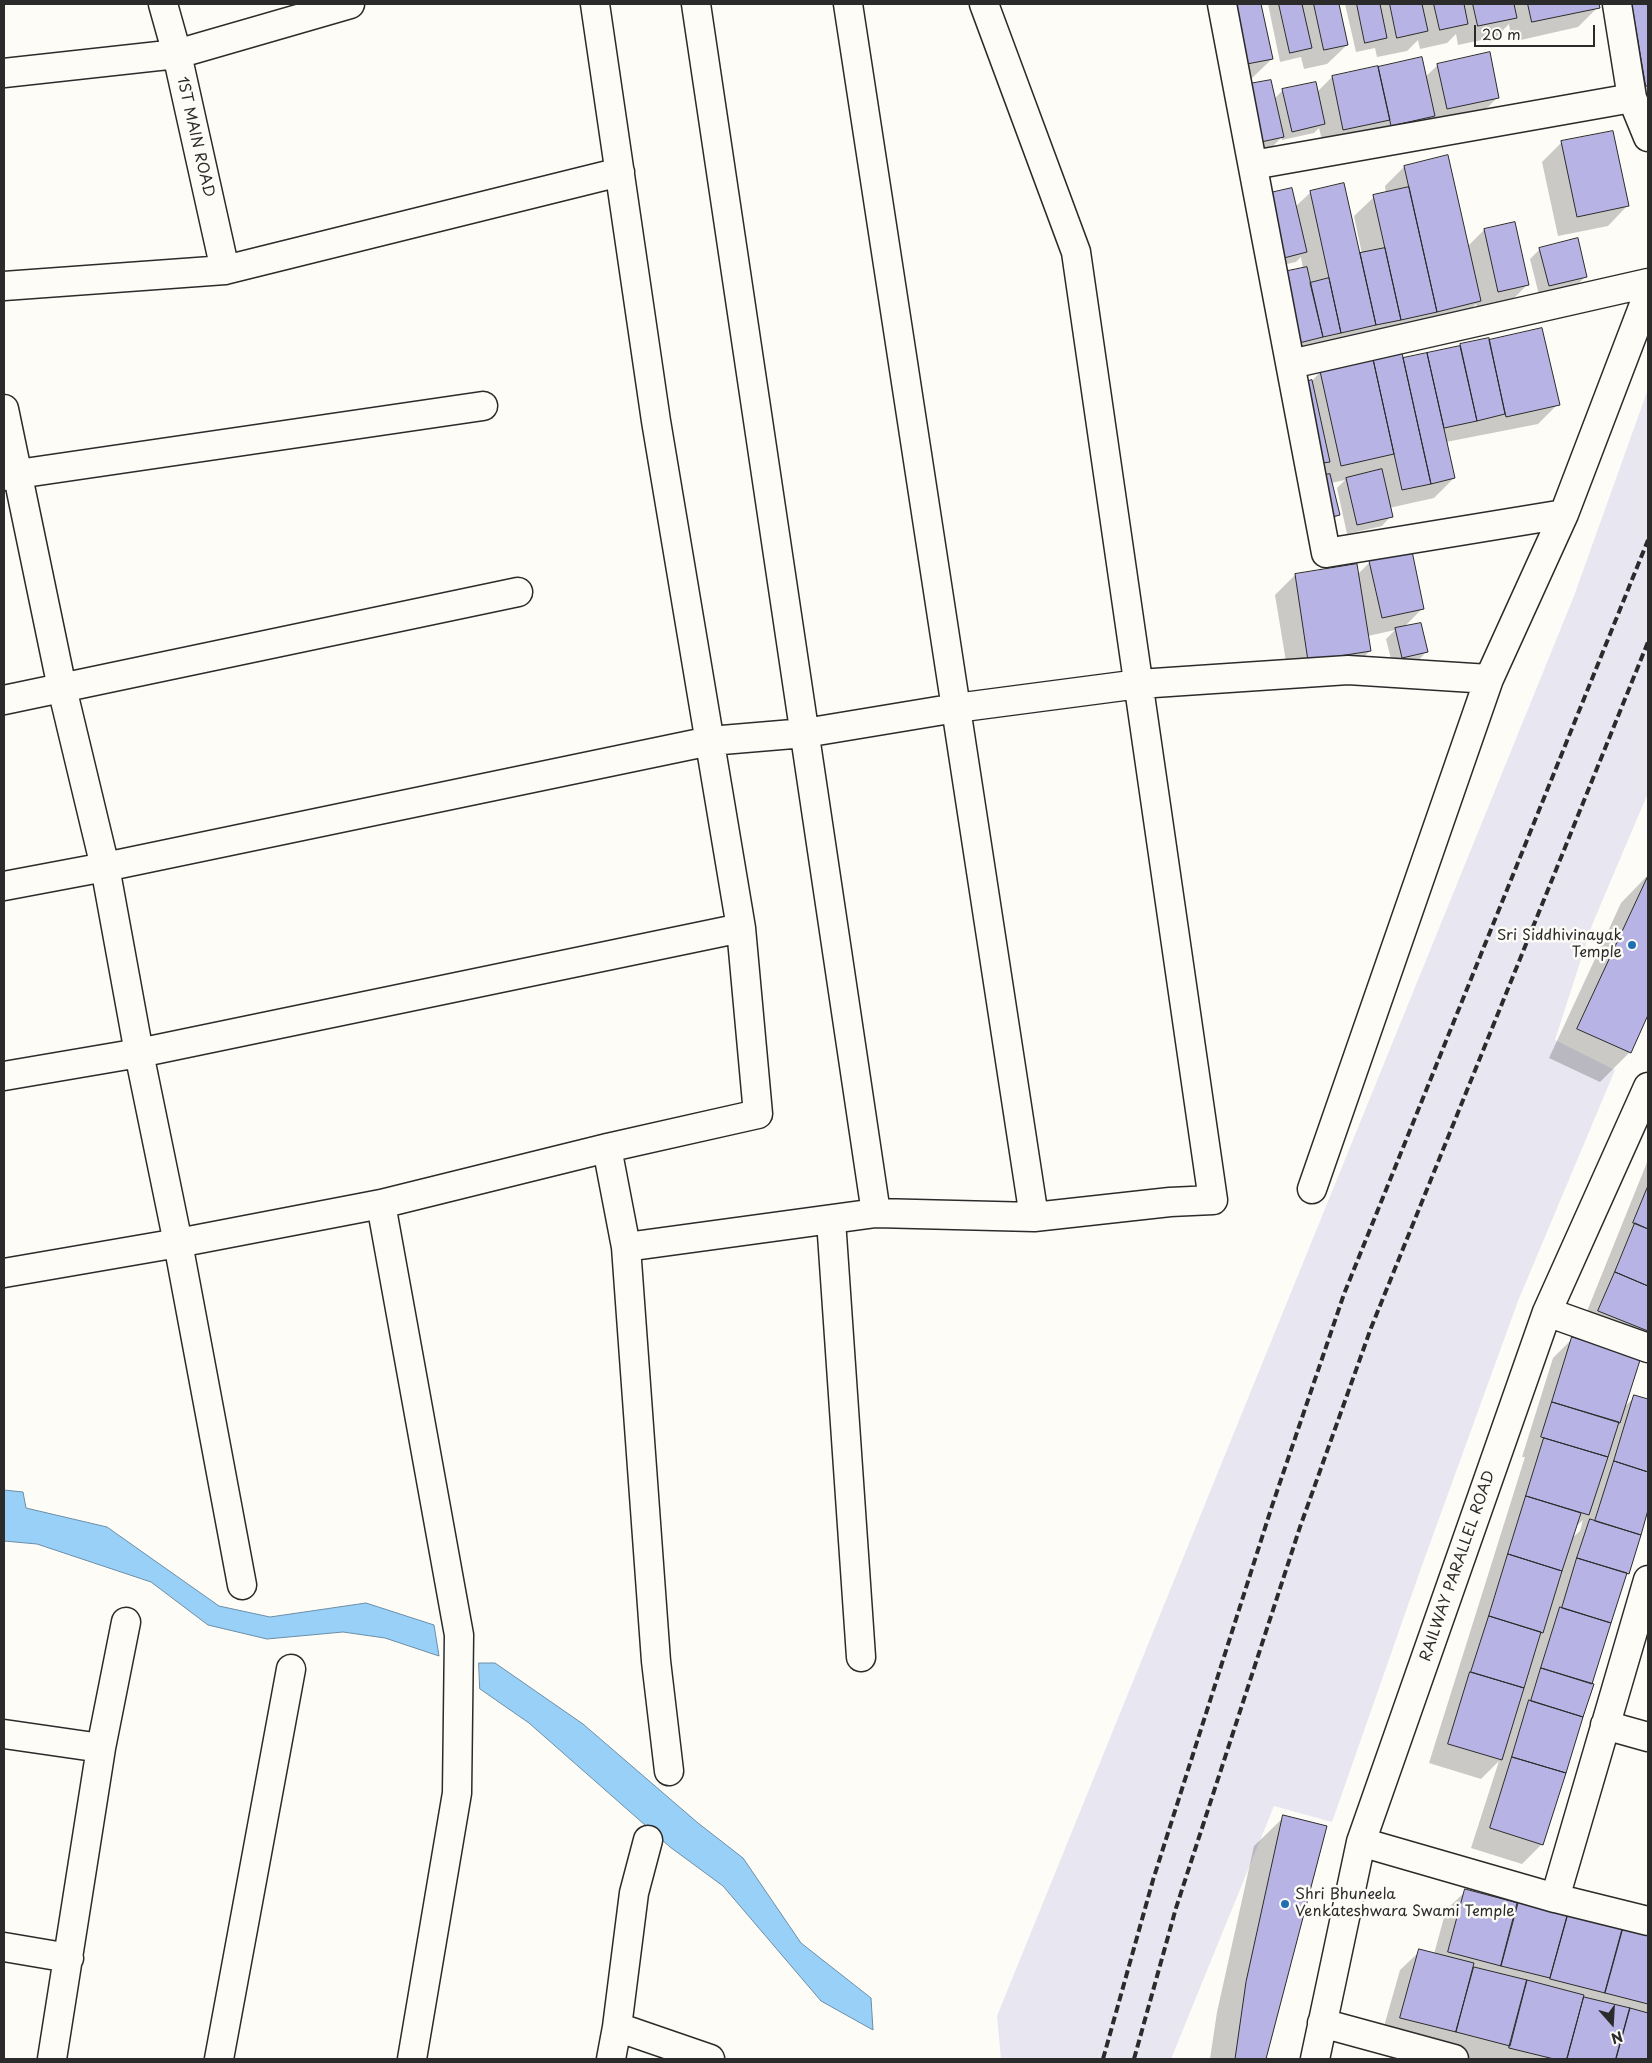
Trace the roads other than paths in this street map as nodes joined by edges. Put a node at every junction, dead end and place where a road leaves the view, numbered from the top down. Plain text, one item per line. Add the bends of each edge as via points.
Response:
1 (163, 4) edge
2 (350, 4) edge
3 (595, 4) edge
4 (696, 4) edge
5 (848, 4) edge
6 (984, 4) edge
7 (1222, 4) edge
8 (1617, 4) edge
9 (177, 54) junction
10 (4, 73) edge
11 (1632, 98) junction
12 (1648, 137) edge
13 (1253, 165) junction
14 (620, 172) junction
15 (225, 270) junction
16 (1648, 283) edge
17 (4, 286) edge
18 (1648, 294) edge
19 (1291, 364) junction
20 (483, 406) dead end
21 (4, 409) edge
22 (10, 475) edge
23 (1564, 514) junction
24 (518, 592) dead end
25 (1489, 680) junction
26 (1139, 684) junction
27 (62, 688) junction
28 (4, 700) edge
29 (956, 708) junction
30 (805, 733) junction
31 (710, 742) junction
32 (105, 867) junction
33 (4, 886) edge
34 (741, 928) junction
35 (139, 1053) junction
36 (4, 1076) edge
37 (1648, 1087) edge
38 (607, 1148) junction
39 (1312, 1189) dead end
40 (381, 1204) junction
41 (876, 1213) junction
42 (1034, 1217) junction
43 (831, 1220) junction
44 (178, 1243) junction
45 (626, 1247) junction
46 (4, 1273) edge
47 (1547, 1312) junction
48 (1648, 1348) edge
49 (1648, 1580) edge
50 (242, 1585) dead end
51 (126, 1622) dead end
52 (861, 1657) dead end
53 (291, 1669) dead end
54 (1605, 1725) junction
55 (4, 1734) edge
56 (1648, 1737) edge
57 (101, 1748) junction
58 (669, 1771) dead end
59 (648, 1840) dead end
60 (1361, 1842) junction
61 (1555, 1898) junction
62 (1648, 1922) edge
63 (4, 1947) edge
64 (69, 1958) junction
65 (1322, 2023) junction
66 (617, 2027) junction
67 (52, 2059) edge
68 (219, 2059) edge
69 (412, 2059) edge
70 (611, 2059) edge
71 (710, 2059) edge
72 (1315, 2059) edge
73 (1454, 2059) edge

1 - 9 street, 1ST MAIN ROAD
2 - 9 street
3 - 14 street
4 - 30 street
5 - 29 street
6 - 26 street via 1076,252
7 - 13 street
8 - 11 street
9 - 10 street
9 - 15 street, 1ST MAIN ROAD
11 - 12 street
11 - 13 street
13 - 19 street
14 - 15 street
14 - 31 street via 655,412
15 - 17 street
16 - 19 street
18 - 23 street
19 - 23 street via 1326,553
20 - 22 street
21 - 22 street
22 - 27 street
23 - 25 street
24 - 27 street
25 - 26 street via 1348,670
25 - 39 street
26 - 29 street
26 - 42 street via 1213,1200
27 - 28 street
27 - 32 street
29 - 30 street
29 - 42 street
30 - 31 street
30 - 41 street
31 - 32 street
31 - 34 street
32 - 33 street
32 - 35 street
34 - 35 street
34 - 38 street via 758,1114
35 - 36 street
35 - 44 street
37 - 47 street, RAILWAY PARALLEL ROAD
38 - 40 street
38 - 45 street
40 - 44 street
40 - 69 street via 459,1636 458,1792
41 - 42 street
41 - 43 street
43 - 45 street
43 - 52 street
44 - 46 street
44 - 50 street
45 - 58 street via 656,1661
47 - 48 street
47 - 60 street, RAILWAY PARALLEL ROAD
49 - 54 street
51 - 57 street
53 - 68 street
54 - 56 street
54 - 61 street
55 - 57 street
57 - 64 street
59 - 66 street via 634,1893
60 - 61 street
60 - 65 street, RAILWAY PARALLEL ROAD
61 - 62 street
63 - 64 street
64 - 67 street
65 - 72 street, RAILWAY PARALLEL ROAD
65 - 73 street
66 - 70 street
66 - 71 street

